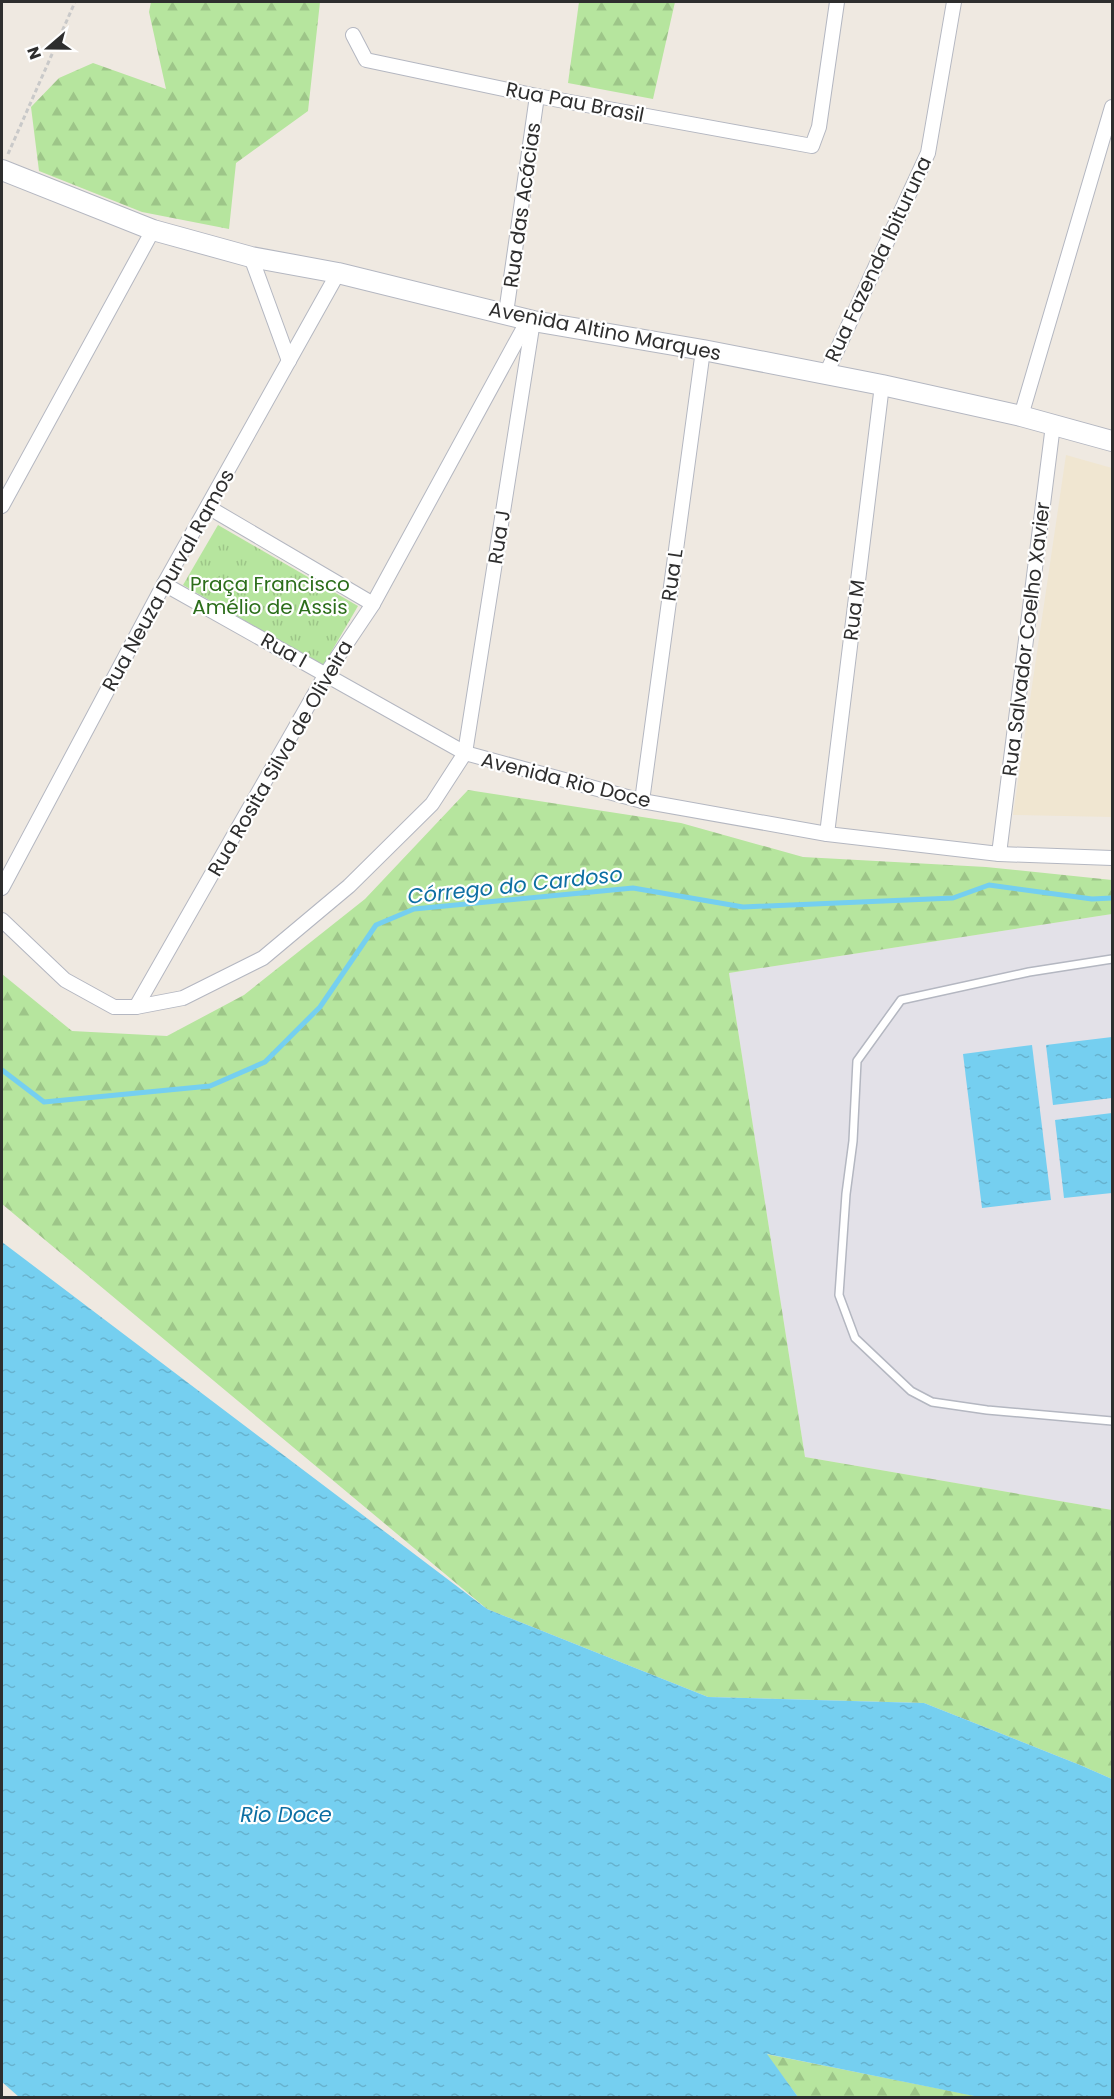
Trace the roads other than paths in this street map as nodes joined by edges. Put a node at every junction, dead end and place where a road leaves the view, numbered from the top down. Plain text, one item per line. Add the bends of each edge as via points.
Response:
1 (837, 2) edge
2 (954, 2) edge
3 (353, 35) dead end
4 (537, 96) junction
5 (1113, 107) edge
6 (4, 163) edge
7 (153, 230) junction
8 (251, 257) junction
9 (338, 273) junction
10 (506, 313) junction
11 (530, 321) junction
12 (703, 350) junction
13 (289, 361) junction
14 (826, 374) junction
15 (882, 385) junction
16 (1021, 416) junction
17 (1053, 425) junction
18 (1113, 441) edge
19 (2, 506) edge
20 (208, 507) junction
21 (164, 584) junction
22 (373, 604) junction
23 (327, 674) junction
24 (465, 753) junction
25 (642, 801) junction
26 (827, 834) junction
27 (999, 854) junction
28 (1113, 858) edge
29 (2, 888) edge
30 (2, 920) edge
31 (1113, 959) edge
32 (136, 1007) junction
33 (1113, 1421) edge

1 - 4 street, Rua Pau Brasil via 819,127 812,146
2 - 14 street, Rua Fazenda Ibituruna via 928,153
3 - 4 street, Rua Pau Brasil via 366,60
4 - 10 street, Rua das Acácias
5 - 16 street
6 - 7 main road, Avenida Altino Marques
7 - 8 main road, Avenida Altino Marques
7 - 19 street
8 - 9 main road, Avenida Altino Marques
8 - 13 street
9 - 10 main road, Avenida Altino Marques
9 - 13 street, Rua Neuza Durval Ramos
10 - 11 main road, Avenida Altino Marques
11 - 12 main road, Avenida Altino Marques
11 - 22 street, Rua Rosita Silva de Oliveira
11 - 24 street, Rua J
12 - 14 main road, Avenida Altino Marques
12 - 25 street, Rua L
13 - 20 street, Rua Neuza Durval Ramos
14 - 15 main road, Avenida Altino Marques
15 - 16 main road, Avenida Altino Marques
15 - 26 street, Rua M
16 - 17 main road, Avenida Altino Marques
17 - 18 main road, Avenida Altino Marques
17 - 27 street, Rua Salvador Coelho Xavier
20 - 21 street, Rua Neuza Durval Ramos
20 - 22 street
21 - 23 street, Rua I
21 - 29 street, Rua Neuza Durval Ramos
22 - 23 street, Rua Rosita Silva de Oliveira
23 - 24 street, Rua I
23 - 32 street, Rua Rosita Silva de Oliveira
24 - 25 street, Avenida Rio Doce
24 - 32 street, Avenida Rio Doce via 432,804 350,886 263,958 183,998
25 - 26 street, Avenida Rio Doce
26 - 27 street, Avenida Rio Doce
27 - 28 street, Avenida Rio Doce
30 - 32 street, Avenida Rio Doce via 65,980 114,1007
31 - 33 lane via 1029,972 901,1000 857,1061 839,1295 855,1338 911,1391 932,1402

